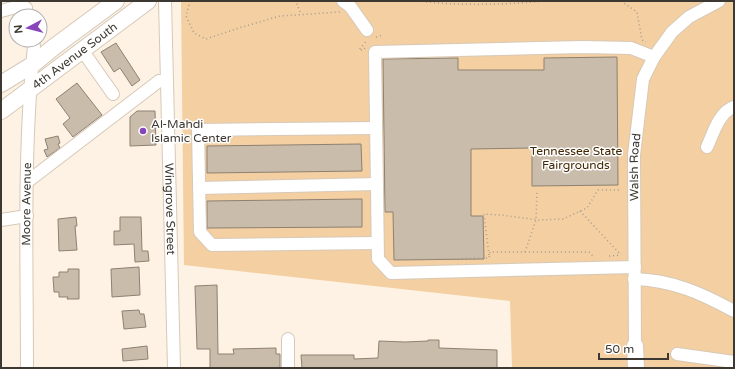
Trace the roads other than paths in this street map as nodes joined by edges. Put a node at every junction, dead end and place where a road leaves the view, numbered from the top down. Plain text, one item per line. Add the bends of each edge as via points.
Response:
1 (116, 1) edge
2 (148, 1) edge
3 (166, 1) edge
4 (719, 1) edge
5 (344, 5) edge
6 (12, 8) edge
7 (26, 8) edge
8 (369, 35) road end
9 (34, 48) edge
10 (82, 50) junction
11 (654, 57) junction
12 (32, 65) junction
13 (167, 81) junction
14 (1, 84) edge
15 (30, 89) junction
16 (113, 94) dead end
17 (734, 107) edge
18 (1, 111) edge
19 (376, 128) junction
20 (707, 147) dead end
21 (28, 182) junction
22 (377, 184) junction
23 (199, 188) junction
24 (27, 216) junction
25 (1, 220) edge
26 (378, 243) junction
27 (634, 273) junction
28 (734, 311) edge
29 (288, 339) dead end
30 (636, 346) joint
31 (677, 354) dead end
32 (734, 362) edge
33 (27, 368) edge
34 (174, 368) edge
35 (288, 368) edge
36 (636, 368) edge

1 - 12 main road, 4th Avenue South
2 - 10 main road, 4th Avenue South
3 - 13 street, Wingrove Street
4 - 11 street, Walsh Road via 689,17 672,32
5 - 8 street via 350,6
6 - 7 street
9 - 12 street, Moore Avenue
10 - 15 main road, 4th Avenue South
10 - 16 street
11 - 19 street via 632,48 589,47 375,52
11 - 27 street, Walsh Road via 643,80 634,155
12 - 14 main road, 4th Avenue South
12 - 15 street, Moore Avenue
13 - 21 street via 159,81
13 - 34 street, Wingrove Street
15 - 18 main road, 4th Avenue South
15 - 21 street, Moore Avenue
17 - 20 street via 720,119
19 - 22 street
19 - 23 street via 198,130
21 - 24 street, Moore Avenue
22 - 23 street
22 - 26 street
23 - 26 street via 200,232 212,245
24 - 25 street
24 - 33 street, Moore Avenue
26 - 27 street via 378,259 391,273
27 - 28 street via 690,289
27 - 30 street, Walsh Road
29 - 35 street
30 - 36 main road, Walsh Road
31 - 32 street

